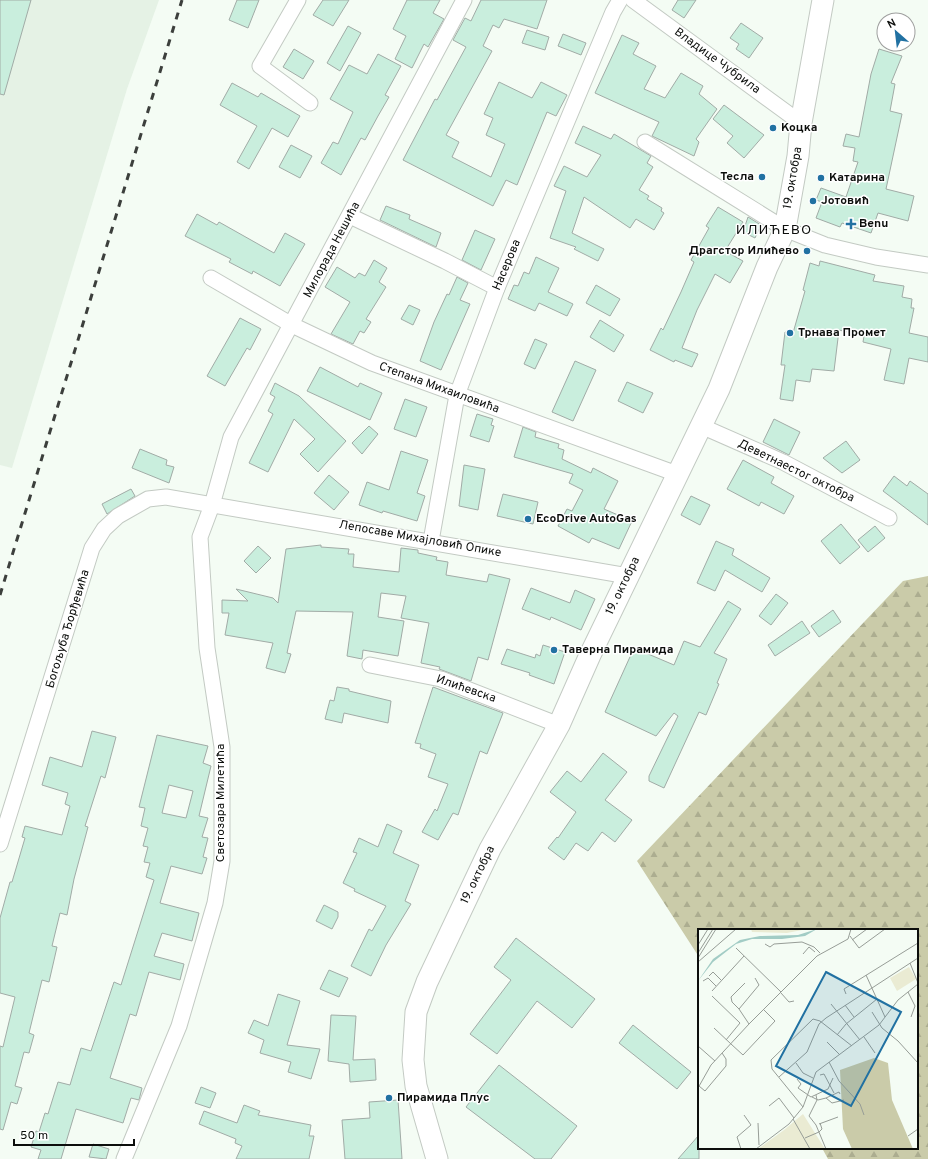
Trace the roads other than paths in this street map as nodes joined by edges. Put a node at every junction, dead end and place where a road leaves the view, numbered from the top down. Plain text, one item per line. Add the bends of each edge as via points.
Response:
1 (298, 0) edge
2 (464, 0) edge
3 (620, 0) edge
4 (633, 0) edge
5 (823, 0) edge
6 (310, 103) dead end
7 (801, 123) junction
8 (645, 142) dead end
9 (350, 216) junction
10 (785, 229) junction
11 (928, 265) edge
12 (211, 278) dead end
13 (497, 288) junction
14 (292, 325) junction
15 (457, 395) junction
16 (701, 426) junction
17 (677, 474) junction
18 (212, 505) junction
19 (889, 518) dead end
20 (431, 541) junction
21 (628, 576) junction
22 (370, 665) dead end
23 (559, 725) junction
24 (0, 844) edge
25 (124, 1159) edge
26 (437, 1159) edge

1 - 6 street via 260,66
2 - 9 street, Милорада Нешића
3 - 13 street, Насерова
4 - 7 street, Владице Чубрила
5 - 7 street, 19. октобра
7 - 10 street, 19. октобра
8 - 10 street
9 - 13 street
9 - 14 street, Милорада Нешића
10 - 11 street via 825,246
10 - 16 street, 19. октобра via 767,267 719,389
12 - 14 street, Степана Михаиловића
13 - 15 street, Насерова
14 - 15 street, Степана Михаиловића via 372,363
14 - 18 street, Милорада Нешића via 230,437
15 - 17 street, Степана Михаиловића
15 - 20 street, Насерова
16 - 17 street, 19. октобра
16 - 19 street, Деветнаестог октобра via 782,462
17 - 21 street, 19. октобра
18 - 20 street, Лепосаве Михајловић Опике
18 - 24 street, Богољуба Ђорђевића via 166,496 148,499 118,516 104,529 92,548
18 - 25 street, Светозара Милетића via 200,537 207,648 222,747 222,861 215,903 179,1026
20 - 21 street, Лепосаве Михајловић Опике
21 - 23 street, 19. октобра
22 - 23 street, Илићевска via 441,679
23 - 26 street, 19. октобра via 490,849 426,982 416,1012 413,1060 416,1086

